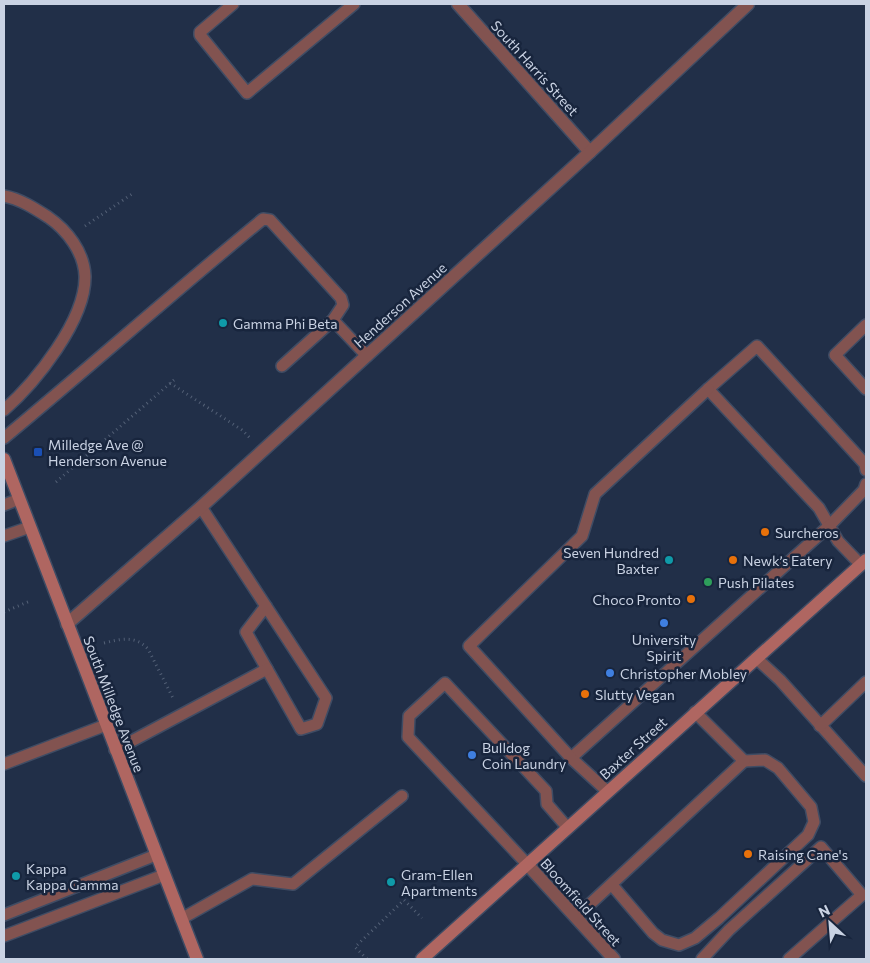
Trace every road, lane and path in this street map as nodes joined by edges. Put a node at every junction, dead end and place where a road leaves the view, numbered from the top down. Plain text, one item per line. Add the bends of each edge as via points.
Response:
1 (233, 4) edge
2 (354, 4) edge
3 (458, 4) edge
4 (748, 4) edge
5 (590, 152) junction
6 (132, 194) dead end
7 (4, 196) edge
8 (70, 236) junction
9 (333, 320) junction
10 (866, 325) edge
11 (367, 356) junction
12 (282, 366) dead end
13 (174, 380) dead end
14 (170, 384) junction
15 (708, 389) junction
16 (866, 389) edge
17 (4, 410) edge
18 (4, 438) edge
19 (263, 450) junction
20 (4, 459) edge
21 (866, 470) edge
22 (56, 482) dead end
23 (866, 484) edge
24 (19, 500) junction
25 (4, 505) edge
26 (201, 507) junction
27 (829, 526) junction
28 (30, 527) junction
29 (4, 536) edge
30 (864, 563) edge
31 (30, 601) dead end
32 (266, 606) junction
33 (4, 612) edge
34 (67, 624) junction
35 (104, 643) dead end
36 (756, 658) junction
37 (267, 669) junction
38 (866, 682) edge
39 (695, 712) junction
40 (181, 714) junction
41 (106, 725) junction
42 (820, 726) junction
43 (115, 750) junction
44 (571, 758) junction
45 (744, 761) junction
46 (4, 764) edge
47 (866, 776) edge
48 (607, 791) junction
49 (402, 796) dead end
50 (567, 827) junction
51 (156, 856) junction
52 (527, 864) junction
53 (164, 875) junction
54 (612, 885) junction
55 (4, 915) edge
56 (576, 917) junction
57 (422, 918) dead end
58 (181, 919) junction
59 (4, 936) edge
60 (197, 959) edge
61 (367, 959) edge
62 (422, 959) edge
63 (612, 959) edge
64 (702, 959) edge
65 (789, 959) edge

1 - 2 lane via 200,35 248,93
3 - 5 street, South Harris Street
4 - 5 street, Henderson Avenue
5 - 11 street, Henderson Avenue
6 - 8 path
7 - 8 lane via 30,205
8 - 17 lane via 85,276 79,309 31,383
9 - 11 lane
9 - 12 lane
9 - 18 lane via 343,305 341,298 270,220 262,219
10 - 16 lane via 834,355
11 - 19 street, Henderson Avenue
13 - 14 path
14 - 19 path via 242,430
14 - 22 path
15 - 21 lane via 757,346
15 - 27 lane via 819,508
15 - 44 lane via 595,494 582,536 469,646
19 - 26 street, Henderson Avenue
20 - 24 main road, South Milledge Avenue
23 - 27 lane
24 - 25 lane
24 - 28 main road, South Milledge Avenue
26 - 32 lane
26 - 34 street, Henderson Avenue
27 - 30 lane via 838,541
27 - 44 lane
28 - 29 lane
28 - 34 main road, South Milledge Avenue
30 - 36 main road, Baxter Street
31 - 33 path
32 - 37 lane via 246,632
32 - 37 lane via 326,698 317,724 301,729
34 - 41 main road, South Milledge Avenue
35 - 40 path via 124,638 142,643
36 - 39 main road, Baxter Street
36 - 42 lane
37 - 40 lane
38 - 42 lane
39 - 45 lane
39 - 48 main road, Baxter Street
40 - 43 lane
41 - 43 main road, South Milledge Avenue
41 - 46 lane
42 - 47 lane
43 - 51 main road, South Milledge Avenue
44 - 48 lane
45 - 54 lane
45 - 54 lane via 765,760 778,768 811,807 814,822 808,835 720,918 695,938 679,945 662,940
48 - 50 main road, Baxter Street
49 - 58 lane via 293,884 252,879
50 - 52 main road, Baxter Street
50 - 52 lane via 547,804 546,791 444,683 409,716 408,737
51 - 53 main road, South Milledge Avenue
51 - 55 lane
52 - 56 street, Bloomfield Street
52 - 62 main road, Baxter Street
53 - 58 main road, South Milledge Avenue
53 - 59 lane
54 - 56 lane
56 - 63 street, Bloomfield Street
57 - 61 path via 404,900 355,947
58 - 60 main road, South Milledge Avenue
64 - 65 lane via 724,934 821,847 862,895

